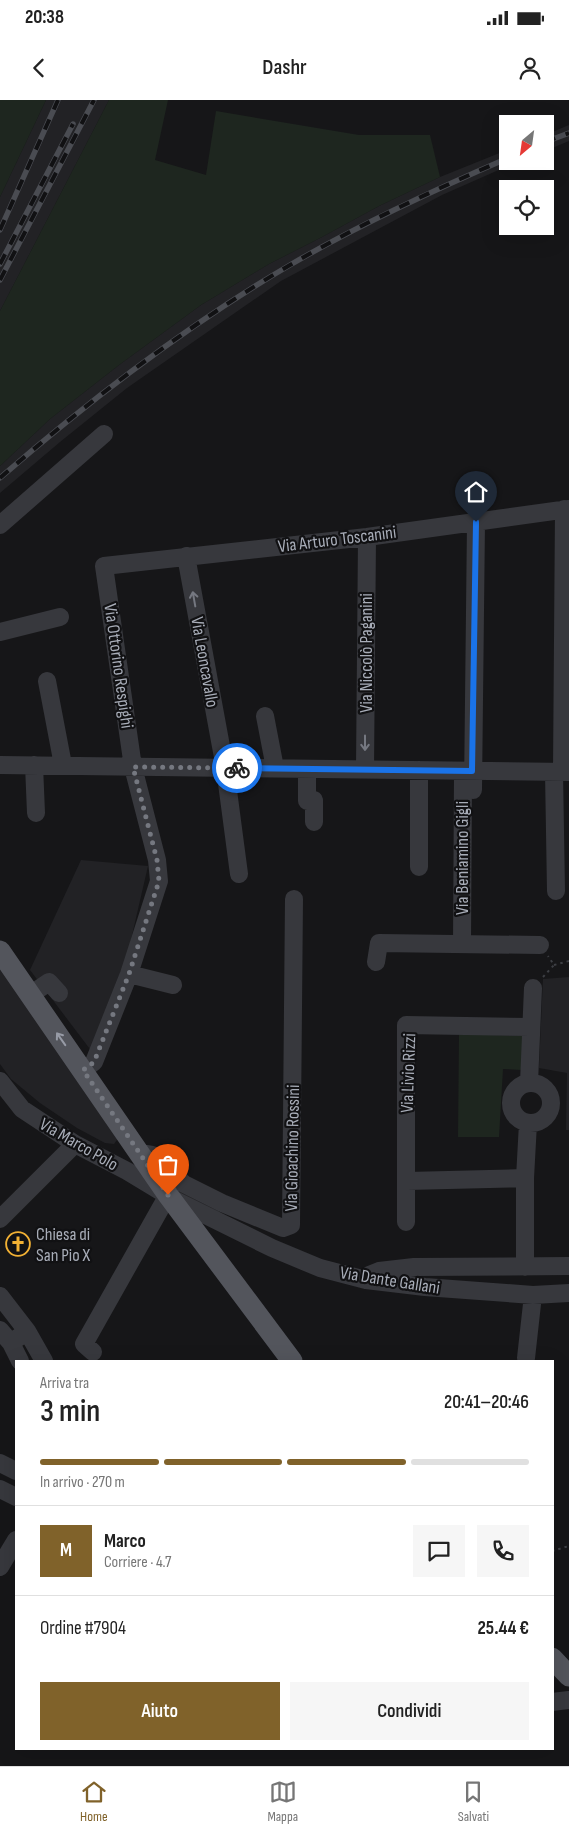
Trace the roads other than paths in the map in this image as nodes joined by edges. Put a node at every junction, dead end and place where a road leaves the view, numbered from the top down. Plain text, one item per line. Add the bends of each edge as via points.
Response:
1 (104, 434) dead end
2 (567, 509) edge
3 (476, 522) junction
4 (0, 525) edge
5 (366, 537) junction
6 (186, 556) junction
7 (104, 566) joint
8 (60, 617) dead end
9 (0, 632) edge
10 (47, 681) dead end
11 (265, 716) dead end
12 (0, 764) edge
13 (34, 765) junction
14 (64, 765) junction
15 (133, 767) junction
16 (225, 768) junction
17 (274, 768) junction
18 (307, 769) junction
19 (365, 769) junction
20 (419, 770) junction
21 (467, 771) junction
22 (562, 772) edge
23 (473, 790) dead end
24 (36, 813) dead end
25 (314, 822) dead end
26 (419, 867) dead end
27 (239, 874) dead end
28 (556, 891) dead end
29 (294, 899) dead end
30 (462, 944) junction
31 (540, 945) road end
32 (0, 951) edge
33 (376, 962) dead end
34 (129, 974) junction
35 (173, 985) dead end
36 (533, 988) road end
37 (60, 993) dead end
38 (30, 995) junction
39 (530, 1027) junction
40 (83, 1070) junction
41 (0, 1081) edge
42 (529, 1083) junction
43 (528, 1123) junction
44 (75, 1144) junction
45 (142, 1156) junction
46 (525, 1178) junction
47 (406, 1181) junction
48 (168, 1195) junction
49 (2, 1212) edge
50 (406, 1222) dead end
51 (569, 1266) edge
52 (525, 1267) junction
53 (366, 1280) junction
54 (569, 1293) edge
55 (533, 1294) junction
56 (0, 1296) edge
57 (27, 1331) junction
58 (6, 1337) edge
59 (93, 1352) dead end
60 (526, 1358) dead end
61 (19, 1360) edge
62 (43, 1360) edge
63 (291, 1360) edge
64 (0, 1463) edge
65 (15, 1470) edge
66 (0, 1490) edge
67 (15, 1497) edge
68 (15, 1542) edge
69 (0, 1567) edge
70 (554, 1660) edge
71 (569, 1676) edge
72 (569, 1700) edge
73 (554, 1702) edge

1 - 4 street
2 - 3 street, Via Arturo Toscanini
2 - 22 street
3 - 5 street, Via Arturo Toscanini
3 - 21 street
5 - 6 street, Via Arturo Toscanini
5 -> 19 street, Via Niccolò Paganini
6 - 7 street, Via Arturo Toscanini
16 -> 6 street, Via Leoncavallo
7 - 15 street, Via Ottorino Respighi
8 - 9 street
10 - 14 street
11 - 17 street
12 - 13 street
13 - 14 street
13 - 24 street
14 - 15 street
15 - 16 street
15 - 34 street, Via Ottorino Respighi via 157,860 159,881
16 - 17 street
16 - 27 street, Via Leoncavallo
17 - 18 street
18 - 19 street
18 - 25 street via 307,801 314,800
19 - 20 street
20 - 21 street
20 - 26 street
21 - 22 street
21 - 23 street
21 - 30 street, Via Beniamino Gigli
22 - 28 street
29 - 45 street, Via Gioachino Rossini via 291,1225 283,1228 222,1203 184,1184 152,1154
30 - 31 street
30 - 33 street via 379,943
32 - 38 main road
34 - 35 street
34 - 40 street, Via Ottorino Respighi via 94,1062
36 - 39 street
37 - 38 street via 49,982
40 -> 38 main road
39 - 42 street
39 - 47 street, Via Livio Rizzi via 406,1025
40 - 45 main road
41 - 44 street, Via Marco Polo via 22,1109
42 - 43 street via 517,1088 511,1099 512,1112
42 - 43 street via 542,1086 551,1104 541,1121
43 - 46 street
44 - 48 street, Via Marco Polo
44 - 49 street
45 - 48 main road
46 - 47 street
46 - 52 street
47 - 50 street, Via Livio Rizzi
48 - 53 street, Via Dante Gallani via 272,1248 320,1268
48 - 59 street via 84,1344
48 - 63 main road
51 - 52 street
52 - 53 street via 414,1267 379,1272 369,1275
53 - 55 street, Via Dante Gallani via 425,1288
54 - 55 street, Via Dante Gallani
55 - 60 street
56 - 57 street
57 - 58 street
57 - 62 street
58 - 61 street
64 - 65 street
66 - 67 street
68 - 69 street
70 - 71 main road
72 - 73 street

